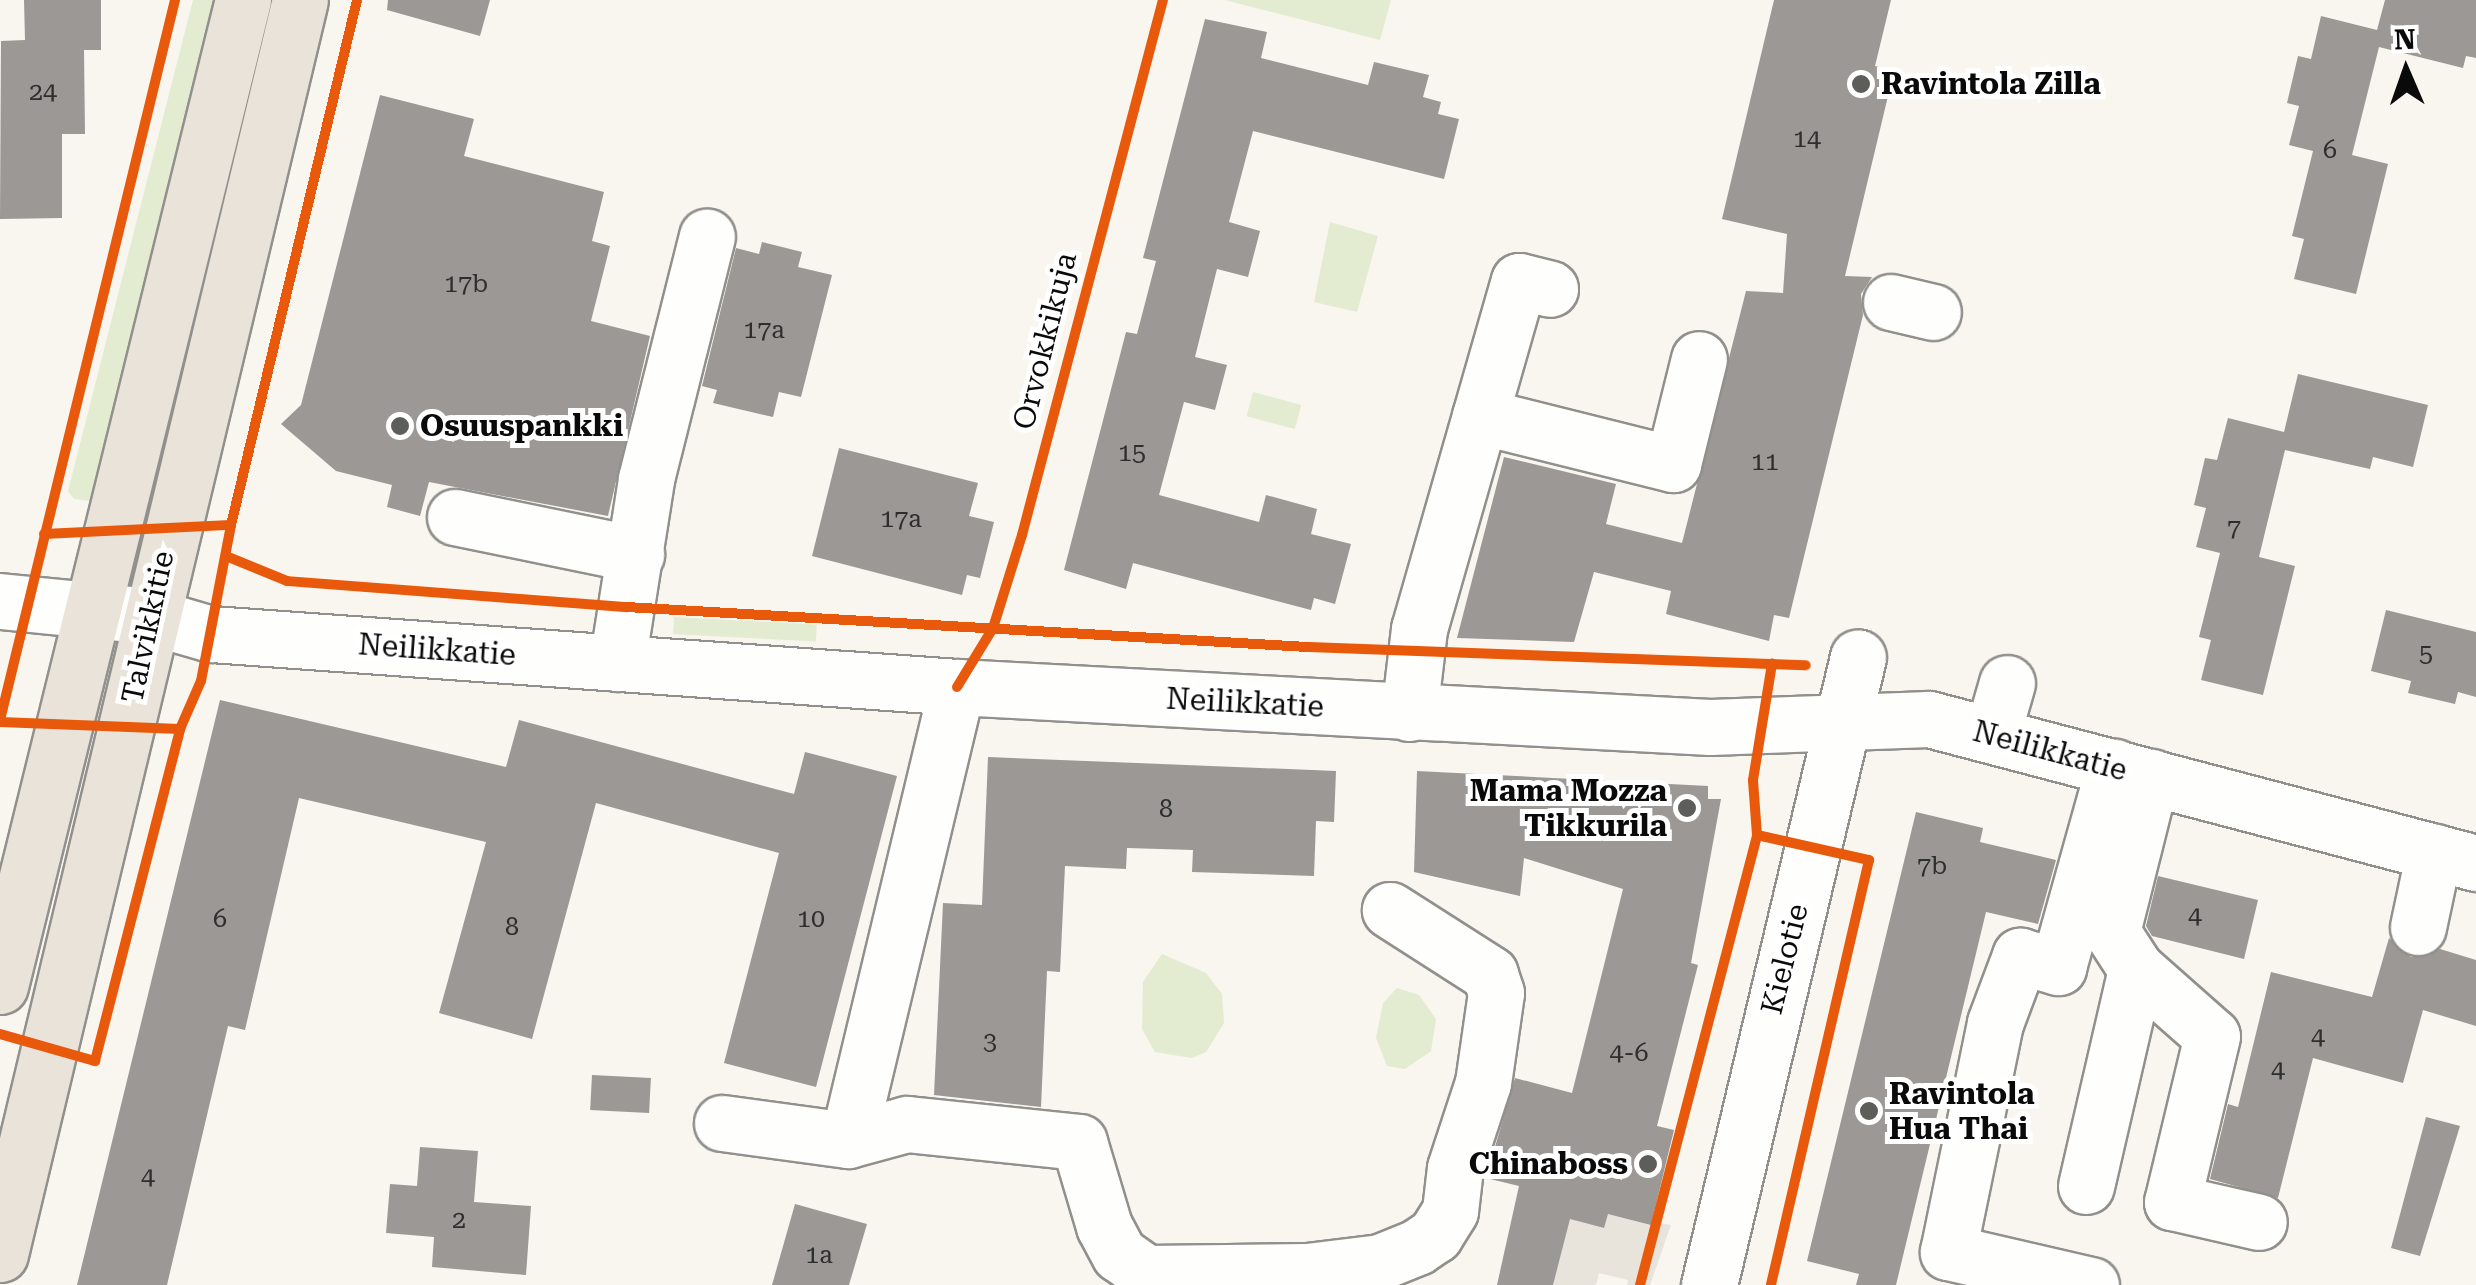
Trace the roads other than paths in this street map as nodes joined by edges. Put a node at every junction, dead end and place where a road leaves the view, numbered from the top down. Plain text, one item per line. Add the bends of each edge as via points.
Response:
1 (243, 0) edge
2 (300, 0) edge
3 (706, 237) dead end
4 (1550, 288) dead end
5 (1698, 359) dead end
6 (1480, 416) junction
7 (455, 517) dead end
8 (636, 554) junction
9 (0, 601) edge
10 (94, 609) junction
11 (149, 616) junction
12 (1858, 658) dead end
13 (617, 663) junction
14 (2007, 683) dead end
15 (957, 687) junction
16 (1410, 713) junction
17 (1847, 720) junction
18 (1992, 736) junction
19 (2132, 772) junction
20 (2455, 858) edge
21 (1390, 910) dead end
22 (2418, 927) dead end
23 (2136, 969) junction
24 (0, 986) edge
25 (722, 1123) dead end
26 (848, 1140) junction
27 (2086, 1186) dead end
28 (2260, 1222) dead end
29 (0, 1254) edge
30 (1706, 1277) edge
31 (2092, 1285) edge

1 - 10 main road, Talvikkitie
2 - 11 main road, Talvikkitie
3 - 8 street via 646,480
4 - 6 street via 1519,281
5 - 6 street via 1672,464
6 - 16 street via 1416,640
7 - 8 street
8 - 13 street
9 - 10 street, Neilikkatie
10 - 11 street, Neilikkatie
10 - 24 main road, Talvikkitie
11 - 13 street, Neilikkatie via 211,634
11 - 29 main road, Talvikkitie
12 - 17 street, Kielotie
13 - 15 street, Neilikkatie
14 - 18 street
15 - 16 street, Neilikkatie
15 - 26 street
16 - 17 street, Neilikkatie via 1762,728
17 - 18 street, Neilikkatie via 1928,719
17 - 30 street, Kielotie
18 - 19 street, Neilikkatie
19 - 20 street, Neilikkatie
19 - 23 street via 2112,932
19 - 31 street via 2058,967 2020,956 1995,1023 1948,1252
20 - 22 street
21 - 26 street via 1490,974 1496,994 1483,1084 1455,1168 1450,1211 1435,1235 1416,1247 1380,1262 1308,1271 1146,1274 1119,1254 1104,1226 1080,1142 908,1124
23 - 27 street
23 - 28 street via 2212,1036 2172,1202
25 - 26 street

